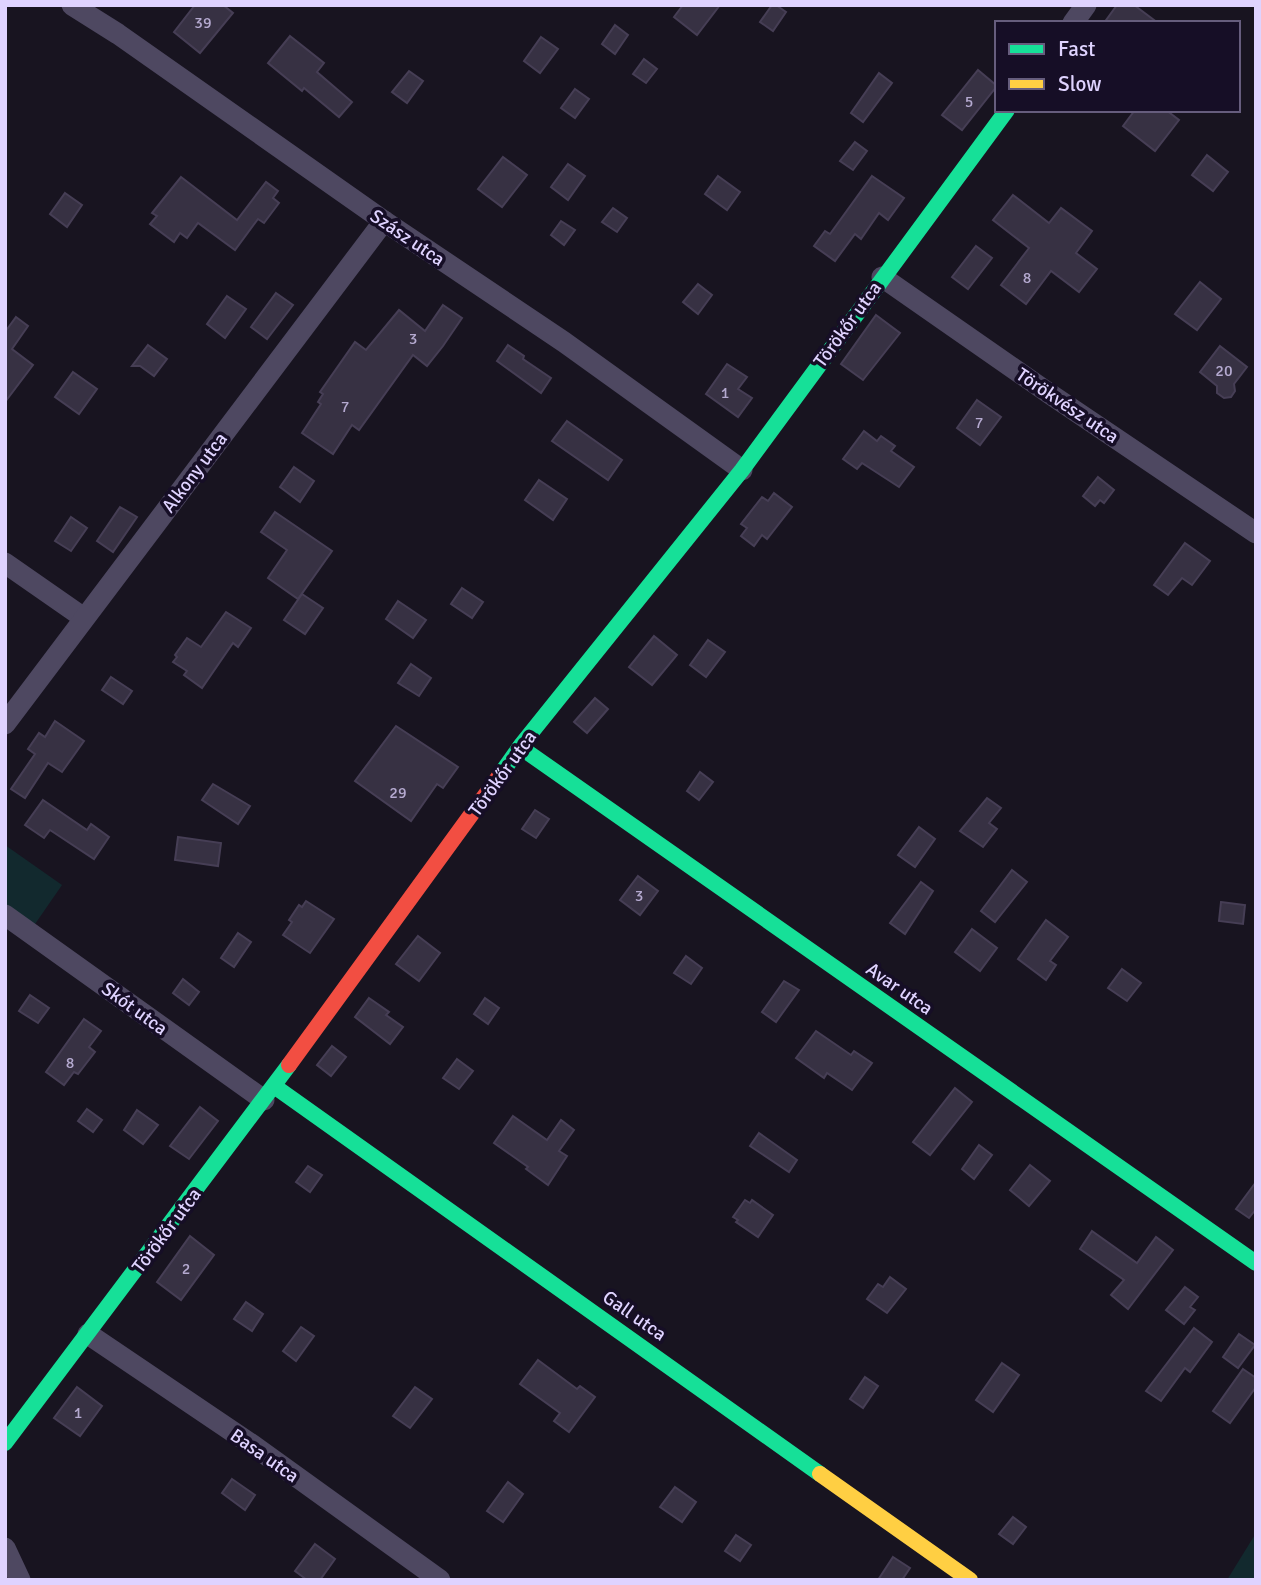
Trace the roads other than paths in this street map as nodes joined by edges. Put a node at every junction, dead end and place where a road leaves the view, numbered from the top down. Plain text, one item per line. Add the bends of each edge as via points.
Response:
1 (72, 5) edge
2 (1086, 5) edge
3 (1074, 21) edge
4 (1005, 112) edge
5 (384, 221) junction
6 (881, 276) junction
7 (742, 470) junction
8 (1256, 533) edge
9 (5, 563) edge
10 (84, 618) junction
11 (5, 724) edge
12 (520, 747) junction
13 (5, 915) edge
14 (269, 1093) junction
15 (1256, 1263) edge
16 (88, 1334) junction
17 (5, 1443) edge
18 (5, 1548) edge
19 (20, 1580) edge
20 (440, 1580) edge
21 (970, 1580) edge

1 - 5 street, Szász utca
2 - 3 street
4 - 6 street, Törökőr utca
5 - 7 street, Szász utca
5 - 10 street, Alkony utca
6 - 7 street, Törökőr utca
6 - 8 street, Törökvész utca
7 - 12 street, Törökőr utca
9 - 10 street
10 - 11 street, Alkony utca
12 - 14 street, Törökőr utca
12 - 15 street, Avar utca
13 - 14 street, Skót utca
14 - 16 street, Törökőr utca
14 - 21 street, Gall utca
16 - 17 street, Törökőr utca
16 - 20 street, Basa utca
18 - 19 street

